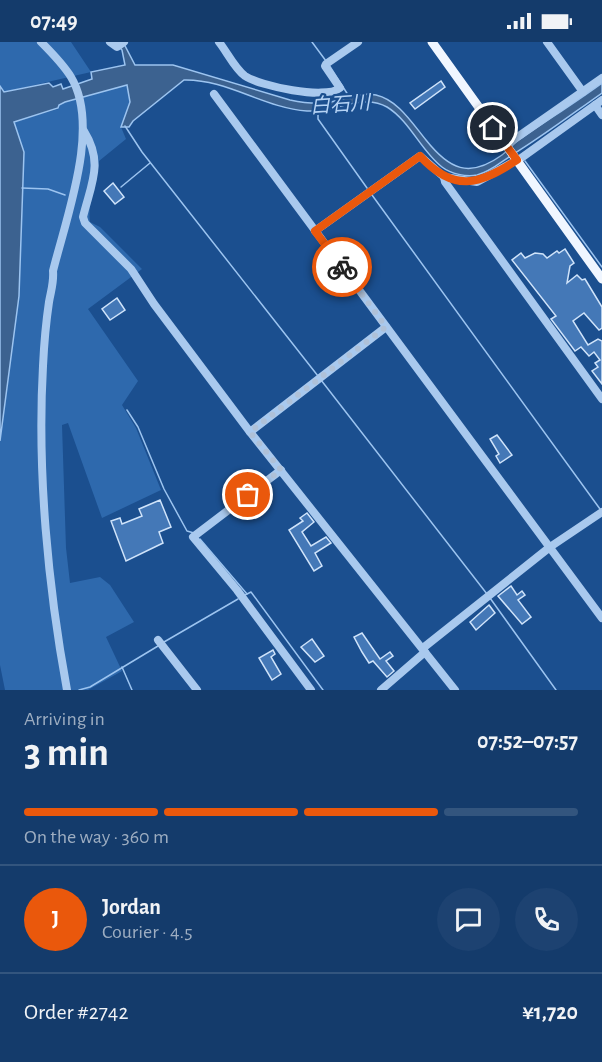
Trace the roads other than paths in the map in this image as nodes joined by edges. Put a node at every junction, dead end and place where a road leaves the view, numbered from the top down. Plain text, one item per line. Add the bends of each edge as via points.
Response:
1 (41, 42) edge
2 (219, 42) edge
3 (358, 42) edge
4 (432, 42) edge
5 (547, 42) edge
6 (602, 78) edge
7 (583, 92) junction
8 (214, 94) dead end
9 (598, 103) edge
10 (602, 115) edge
11 (84, 131) junction
12 (506, 145) junction
13 (520, 159) junction
14 (444, 177) junction
15 (315, 231) junction
16 (602, 279) edge
17 (386, 327) junction
18 (602, 399) edge
19 (250, 432) junction
20 (281, 470) junction
21 (600, 513) edge
22 (550, 547) junction
23 (602, 618) edge
24 (158, 640) dead end
25 (424, 650) junction
26 (67, 690) edge
27 (197, 690) edge
28 (312, 690) edge
29 (381, 690) edge
30 (455, 690) edge

1 - 11 street via 72,79
2 - 3 street via 247,77 304,93 322,94 340,88 325,66 327,63
4 - 12 main road
5 - 7 street
6 - 7 street
7 - 12 street
8 - 15 street
9 - 10 street
9 - 13 street
11 - 19 street via 95,161 95,180 83,217 85,223 131,269
11 - 26 street via 53,271 43,365 49,562
12 - 13 main road
13 - 14 street via 477,182
13 - 16 main road
14 - 15 street via 420,156
14 - 18 street
15 - 17 street
17 - 19 street
17 - 22 street
19 - 20 street
20 - 25 street
20 - 28 street via 196,535
21 - 22 street
22 - 23 street
22 - 25 street
24 - 27 street
25 - 29 street
25 - 30 street

